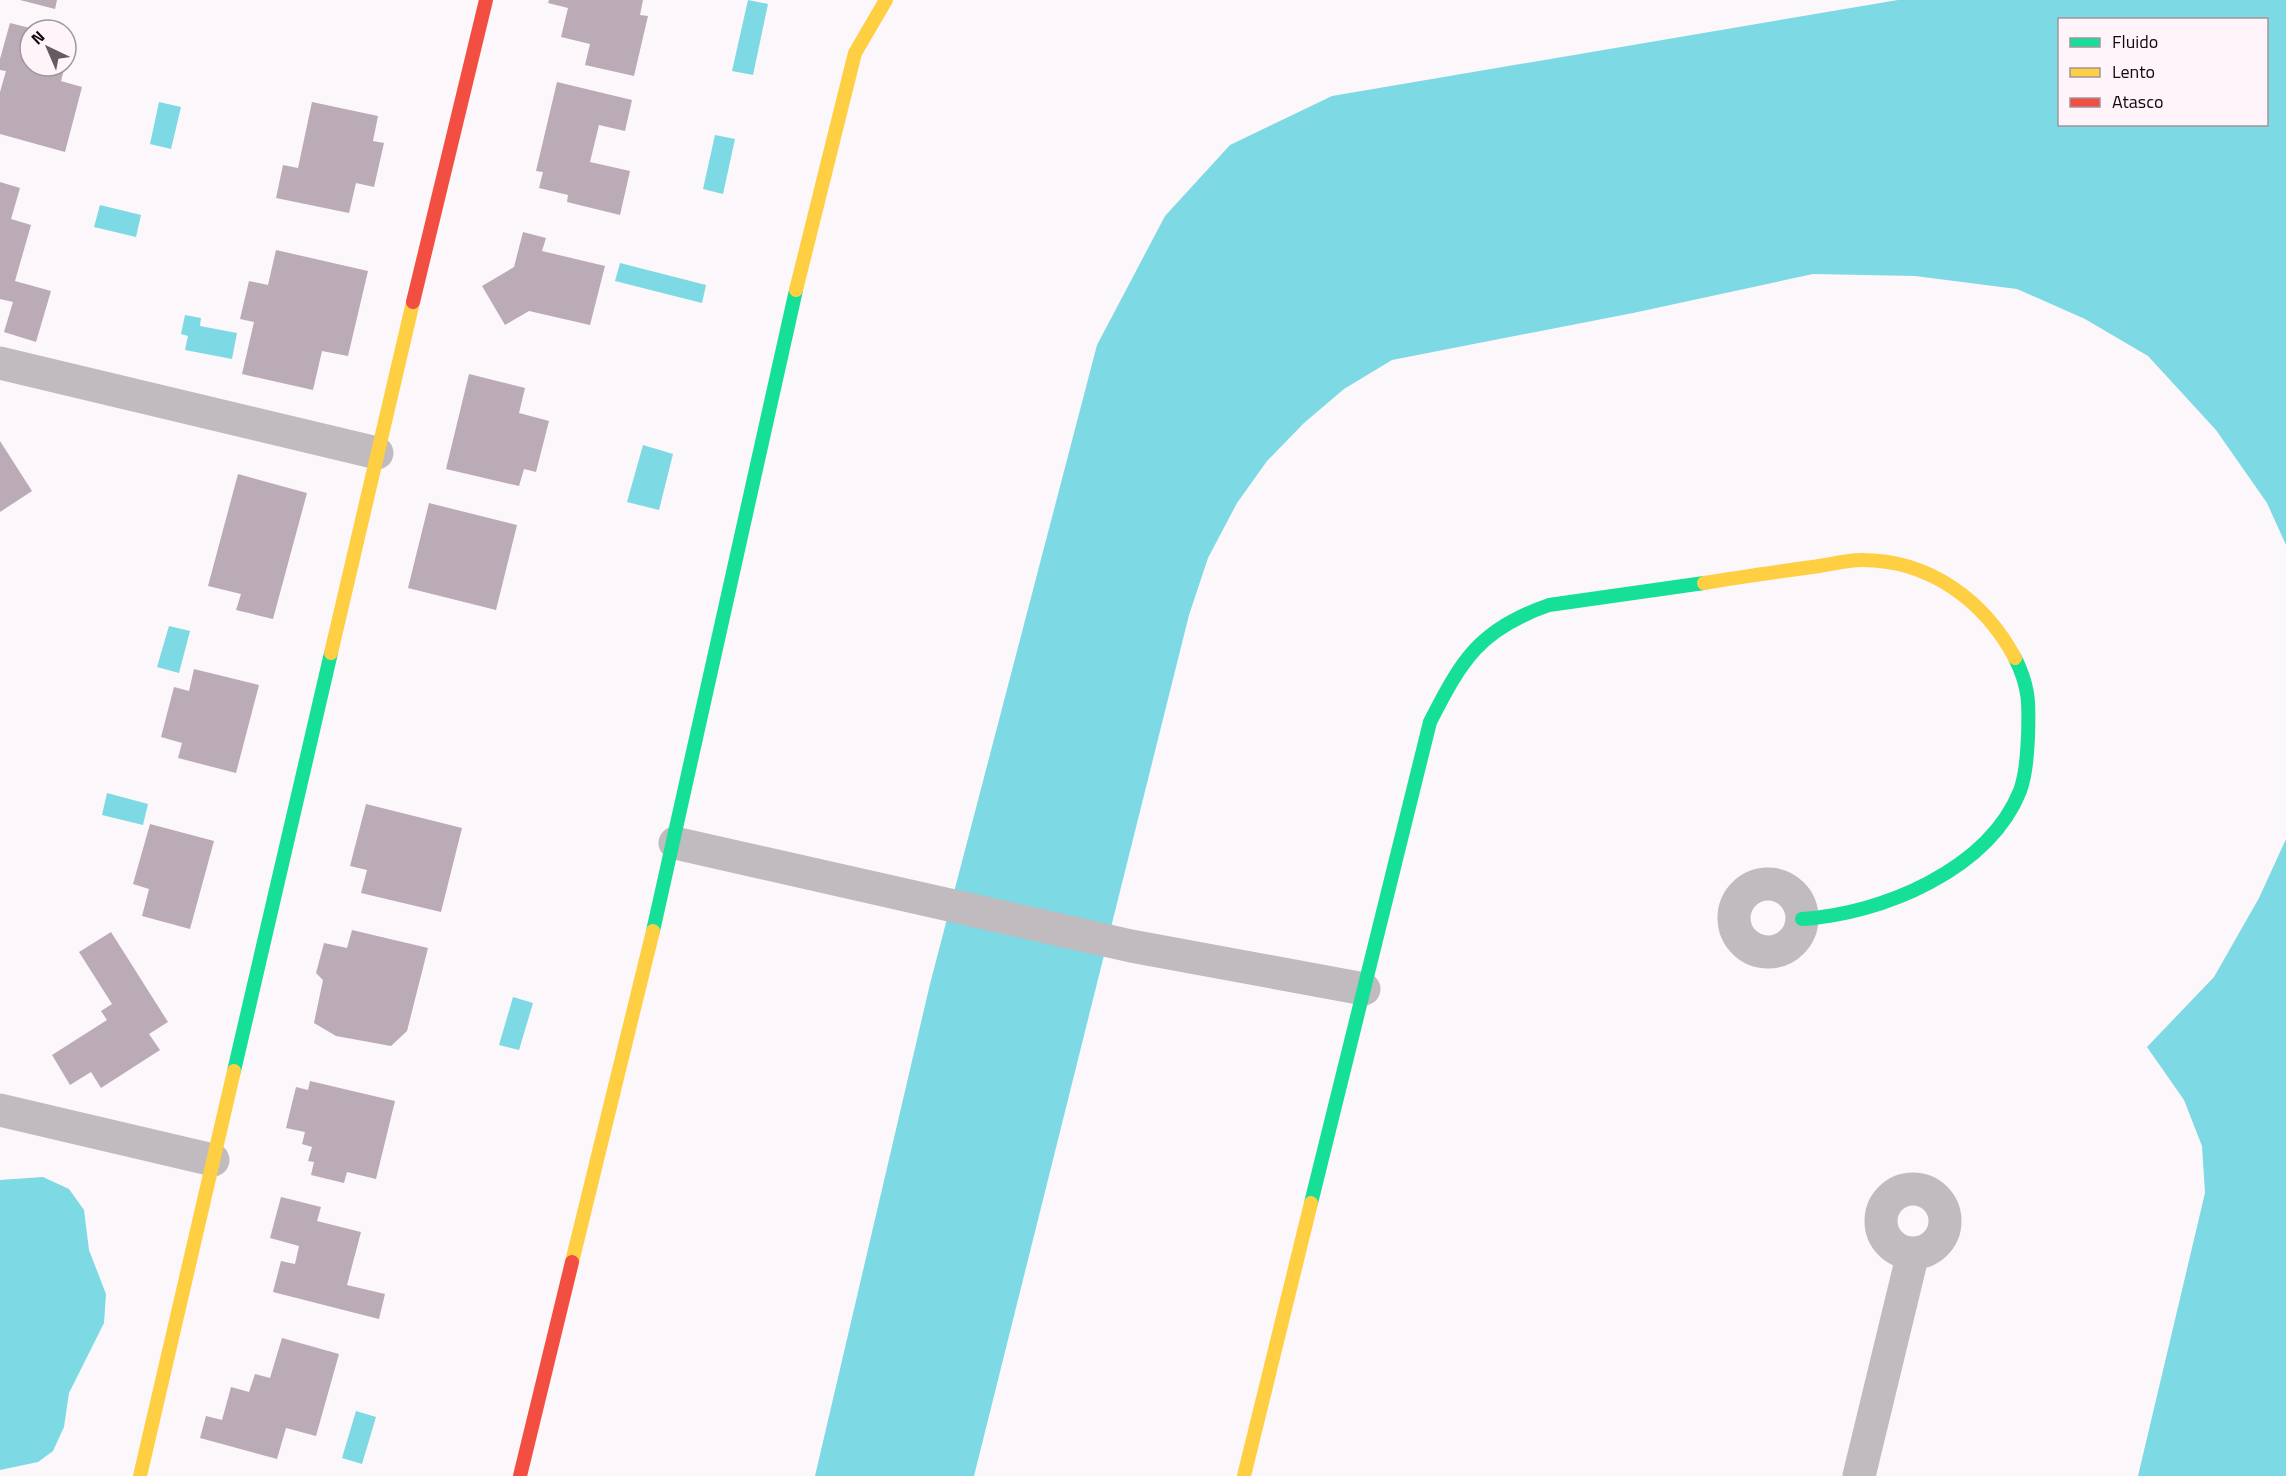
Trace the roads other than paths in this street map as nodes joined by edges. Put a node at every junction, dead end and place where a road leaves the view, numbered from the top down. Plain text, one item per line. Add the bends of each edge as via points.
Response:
1 (486, 0) edge
2 (886, 0) edge
3 (0, 363) edge
4 (377, 453) junction
5 (675, 843) junction
6 (1802, 919) dead end
7 (1364, 989) junction
8 (0, 1110) edge
9 (213, 1160) junction
10 (1913, 1253) dead end
11 (140, 1476) edge
12 (520, 1476) edge
13 (1244, 1476) edge
14 (1859, 1476) edge

1 - 4 street
2 - 5 street via 855,54 818,192
3 - 4 street
4 - 9 street
5 - 7 street via 1131,946
5 - 12 street
6 - 7 street via 1826,918 1871,905 1947,874 1996,831 2019,792 2028,746 2030,702 2017,660 1993,623 1965,592 1928,572 1894,561 1861,560 1550,605 1520,614 1475,645 1452,678 1430,722
7 - 13 street
8 - 9 street
9 - 11 street
10 - 14 street

